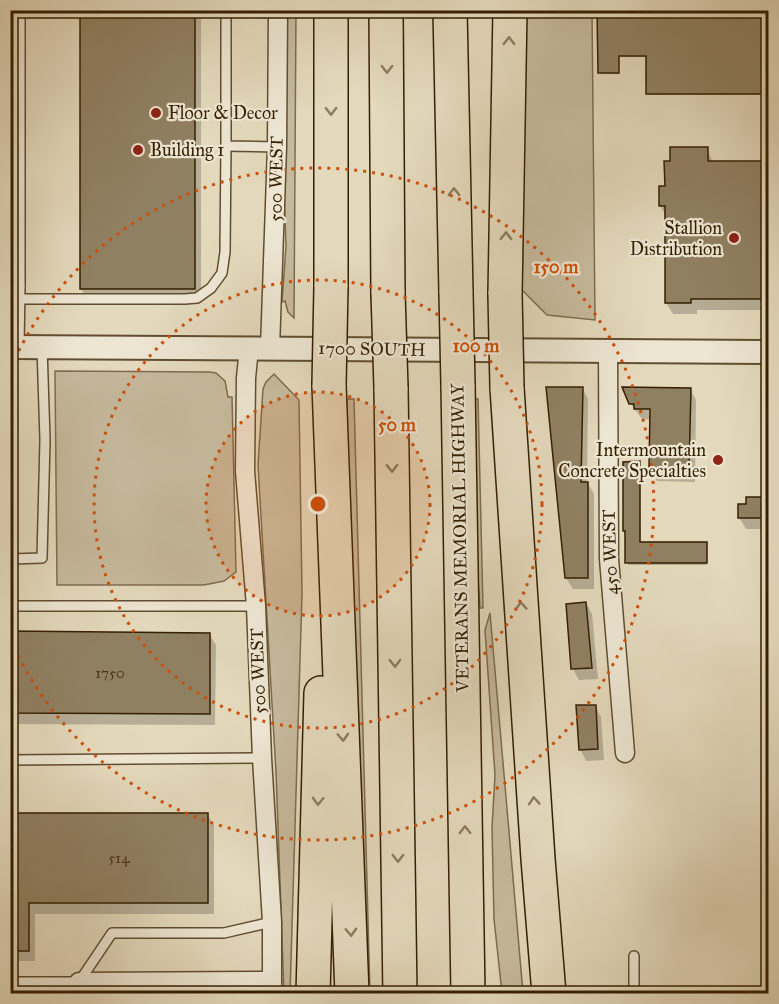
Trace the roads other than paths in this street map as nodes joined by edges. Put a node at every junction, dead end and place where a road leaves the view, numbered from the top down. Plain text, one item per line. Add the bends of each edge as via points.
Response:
1 (20, 10) edge
2 (226, 10) edge
3 (278, 10) edge
4 (331, 10) edge
5 (386, 10) edge
6 (450, 10) edge
7 (510, 10) edge
8 (225, 146) junction
9 (277, 147) junction
10 (15, 286) edge
11 (20, 299) junction
12 (15, 347) edge
13 (42, 347) junction
14 (259, 348) junction
15 (608, 351) junction
16 (768, 352) edge
17 (329, 385) junction
18 (10, 559) edge
19 (10, 606) edge
20 (256, 606) junction
21 (625, 753) dead end
22 (262, 758) junction
23 (10, 760) edge
24 (538, 859) junction
25 (465, 864) junction
26 (272, 922) junction
27 (634, 956) dead end
28 (10, 981) edge
29 (88, 987) edge
30 (216, 987) edge
31 (272, 987) edge
32 (313, 993) edge
33 (352, 993) edge
34 (399, 993) edge
35 (468, 993) edge
36 (476, 993) edge
37 (539, 993) edge
38 (549, 993) edge
39 (634, 993) edge

1 - 10 lane
2 - 8 lane
3 - 9 street, 500 WEST
4 -> 17 highway, bridge
5 -> 34 highway, bridge
25 -> 6 highway, VETERANS MEMORIAL HIGHWAY, bridge
24 -> 7 highway, bridge via 507,388
8 - 9 lane
8 - 11 lane via 225,252 222,273 211,288 197,298 185,299
9 - 14 street, 500 WEST
10 - 11 lane
11 - 12 lane
12 - 13 street, 1700 SOUTH
13 - 14 street, 1700 SOUTH
13 - 18 lane via 42,558
14 - 15 street, 1700 SOUTH
14 - 20 street, 500 WEST via 246,378 245,471
15 - 16 street, 1700 SOUTH
15 - 21 street, 450 WEST via 609,559
17 -> 32 highway
17 -> 33 highway
19 - 20 lane
20 - 22 street, 500 WEST
22 - 23 lane
22 - 26 street, 500 WEST
24 - 37 highway
24 - 38 highway
25 - 35 highway, VETERANS MEMORIAL HIGHWAY
25 - 36 highway
26 - 29 lane via 224,933 112,933
26 - 31 street, 500 WEST
27 - 39 lane
28 - 29 lane
29 - 30 street
30 - 31 street

